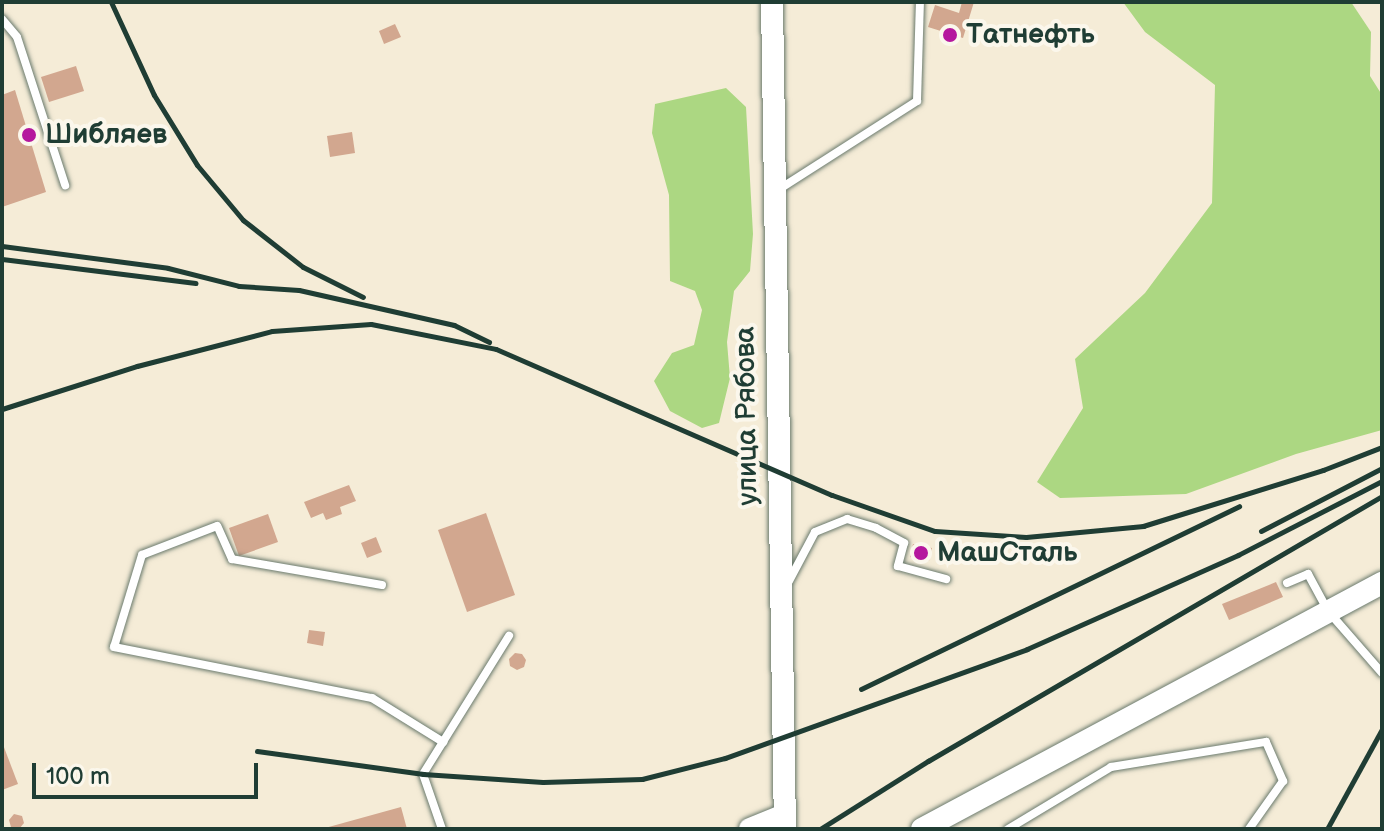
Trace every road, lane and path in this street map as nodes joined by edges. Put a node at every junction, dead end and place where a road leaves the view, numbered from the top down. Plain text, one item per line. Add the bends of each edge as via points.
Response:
1 (772, 2) edge
2 (920, 2) edge
3 (2, 19) edge
4 (65, 185) dead end
5 (774, 192) junction
6 (946, 579) dead end
7 (1287, 583) dead end
8 (1382, 583) edge
9 (382, 585) dead end
10 (780, 600) junction
11 (1328, 611) junction
12 (509, 636) dead end
13 (1382, 673) edge
14 (443, 742) junction
15 (784, 822) edge
16 (442, 829) edge
17 (750, 829) edge
18 (922, 829) edge
19 (1008, 829) edge
20 (1249, 829) edge

1 - 5 main road, улица Рябова
2 - 5 lane via 917,101
3 - 4 lane via 17,37
5 - 10 main road, улица Рябова
6 - 10 lane via 898,566 904,543 847,519 815,532
7 - 11 lane via 1308,574
8 - 11 main road
9 - 14 lane via 232,559 217,526 142,555 114,647 372,698
10 - 15 main road, улица Рябова
11 - 13 lane
11 - 18 main road
12 - 14 lane
14 - 16 lane via 423,774
15 - 17 main road
19 - 20 lane via 1111,767 1266,742 1283,781

